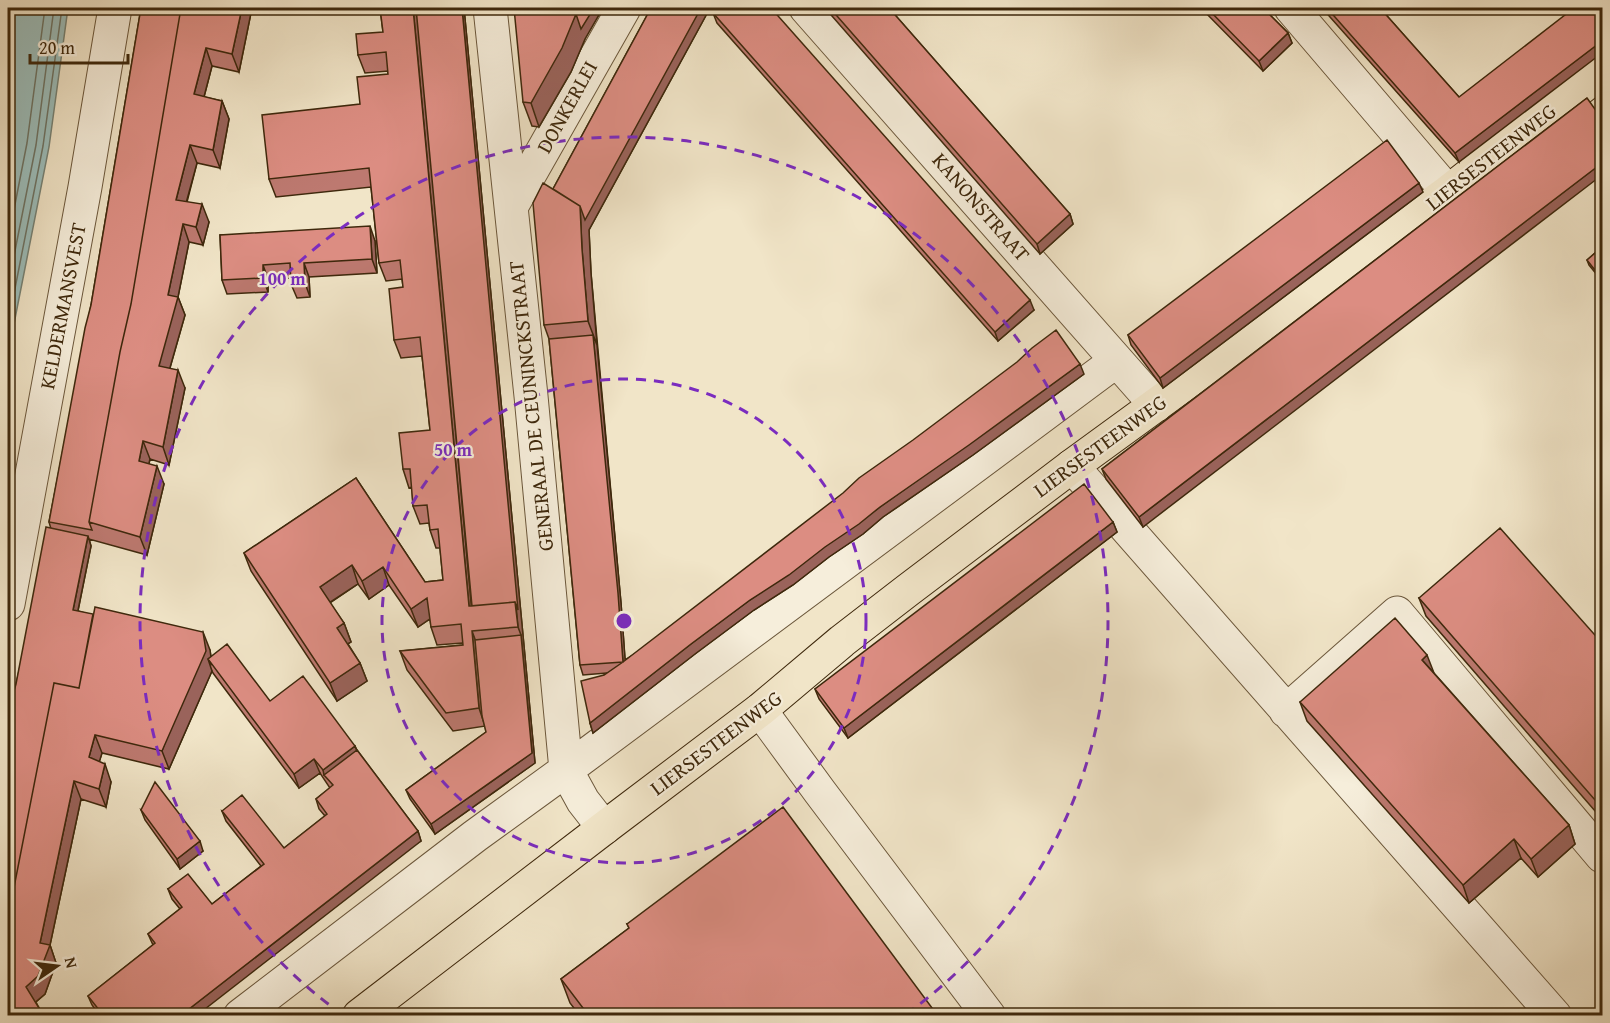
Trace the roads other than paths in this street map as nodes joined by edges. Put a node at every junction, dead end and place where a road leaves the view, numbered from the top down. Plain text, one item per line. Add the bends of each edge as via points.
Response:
1 (116, 8) edge
2 (490, 8) edge
3 (624, 8) edge
4 (806, 8) edge
5 (1291, 8) edge
6 (1602, 71) edge
7 (1448, 192) junction
8 (511, 207) junction
9 (1116, 361) junction
10 (1156, 405) junction
11 (1072, 466) junction
12 (8, 604) edge
13 (760, 710) junction
14 (1286, 711) junction
15 (567, 771) junction
16 (604, 828) junction
17 (1602, 856) edge
18 (240, 1016) edge
19 (359, 1016) edge
20 (989, 1016) edge
21 (1555, 1016) edge

1 - 12 street, KELDERMANSVEST
2 - 8 street, GENERAAL DE CEUNINCKSTRAAT
3 - 8 street, DONKERLEI
4 - 9 street, KANONSTRAAT
5 - 7 street
6 - 7 main road, LIERSESTEENWEG
7 - 10 main road, LIERSESTEENWEG
8 - 15 street, GENERAAL DE CEUNINCKSTRAAT
9 - 10 street, KANONSTRAAT
9 - 15 street
10 - 11 main road, LIERSESTEENWEG
11 - 13 main road, LIERSESTEENWEG via 870,619
11 - 14 street
13 - 16 main road, LIERSESTEENWEG
13 - 20 street
14 - 17 street via 1397,613
14 - 21 street
15 - 16 street, GENERAAL DE CEUNINCKSTRAAT
15 - 18 street
16 - 19 main road, LIERSESTEENWEG

